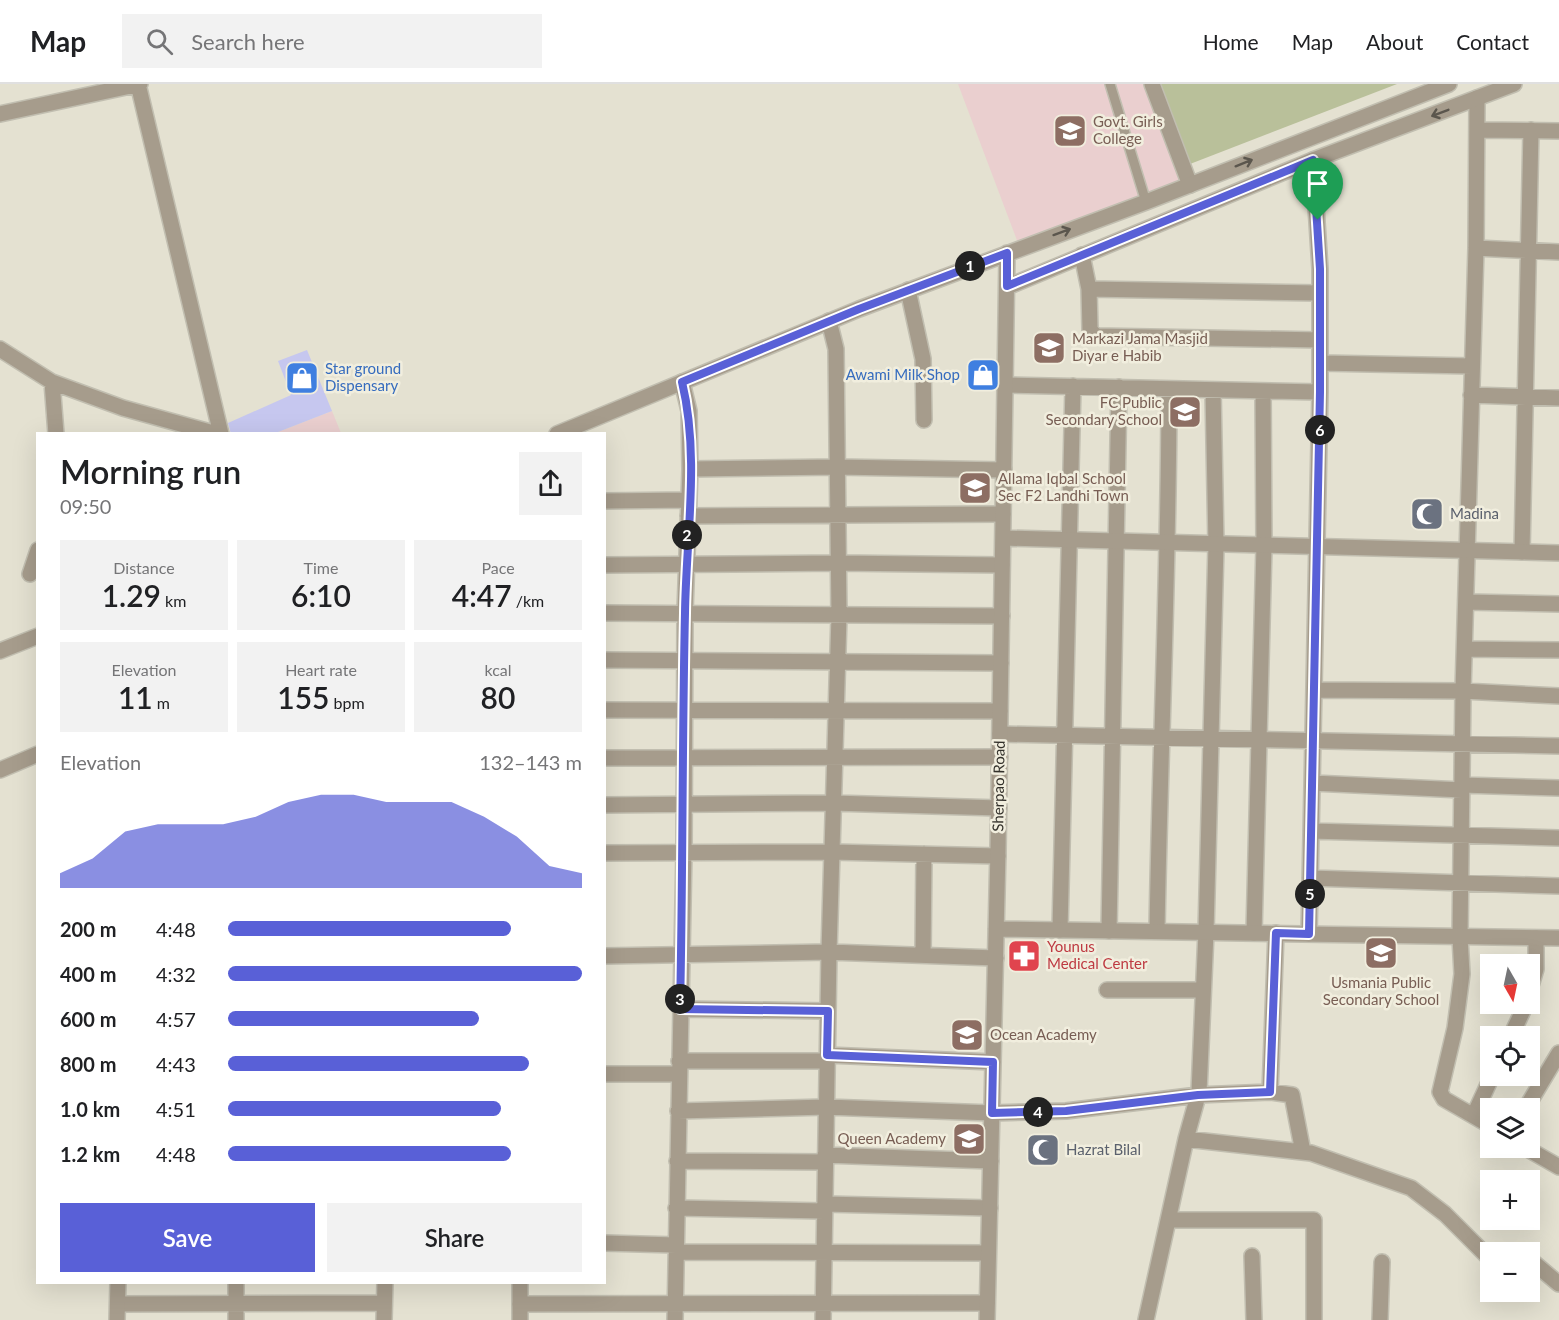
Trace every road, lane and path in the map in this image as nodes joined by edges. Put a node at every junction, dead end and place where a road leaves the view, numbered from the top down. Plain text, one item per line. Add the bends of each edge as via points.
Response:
1 (139, 84) edge
2 (1110, 84) edge
3 (1152, 84) edge
4 (1449, 84) edge
5 (1514, 84) edge
6 (1477, 99) junction
7 (0, 114) edge
8 (1476, 130) junction
9 (1531, 130) junction
10 (1559, 131) edge
11 (1313, 160) junction
12 (1190, 185) junction
13 (1146, 202) junction
14 (1476, 248) junction
15 (1527, 250) junction
16 (1559, 252) edge
17 (1007, 253) junction
18 (1082, 255) junction
19 (1007, 286) junction
20 (1089, 289) junction
21 (908, 290) junction
22 (1320, 293) junction
23 (829, 321) junction
24 (1320, 340) junction
25 (0, 349) edge
26 (1320, 363) junction
27 (1472, 366) junction
28 (52, 382) junction
29 (682, 382) junction
30 (1005, 385) junction
31 (1073, 386) junction
32 (1119, 387) junction
33 (1169, 388) junction
34 (1213, 390) junction
35 (1263, 391) junction
36 (1320, 392) junction
37 (1472, 395) junction
38 (1524, 397) junction
39 (1559, 398) edge
40 (924, 420) dead end
41 (56, 432) edge
42 (212, 432) edge
43 (219, 432) edge
44 (562, 432) edge
45 (837, 467) junction
46 (690, 469) junction
47 (1004, 470) junction
48 (689, 500) junction
49 (606, 501) edge
50 (838, 514) junction
51 (1003, 514) junction
52 (688, 516) junction
53 (1003, 538) junction
54 (1070, 540) junction
55 (1117, 542) junction
56 (1169, 543) junction
57 (1216, 545) junction
58 (1264, 546) junction
59 (1318, 548) junction
60 (1468, 551) junction
61 (1522, 552) junction
62 (1559, 553) edge
63 (36, 556) edge
64 (838, 562) junction
65 (686, 564) junction
66 (606, 565) edge
67 (1002, 565) junction
68 (30, 574) dead end
69 (1466, 602) junction
70 (1559, 604) edge
71 (685, 612) junction
72 (606, 613) edge
73 (839, 616) junction
74 (1002, 616) junction
75 (36, 637) edge
76 (1465, 649) junction
77 (1559, 650) edge
78 (0, 651) edge
79 (606, 660) edge
80 (684, 661) junction
81 (837, 661) junction
82 (1001, 663) junction
83 (1315, 690) junction
84 (1463, 691) junction
85 (1559, 696) edge
86 (836, 709) junction
87 (606, 710) edge
88 (685, 711) junction
89 (1000, 711) junction
90 (1000, 734) junction
91 (1065, 736) junction
92 (1113, 737) junction
93 (1160, 738) junction
94 (1211, 739) junction
95 (1258, 740) junction
96 (1314, 742) junction
97 (1463, 744) junction
98 (1559, 746) edge
99 (36, 755) edge
100 (835, 756) junction
101 (1000, 757) junction
102 (606, 758) edge
103 (684, 760) junction
104 (0, 770) edge
105 (1312, 783) junction
106 (1462, 787) junction
107 (1559, 788) edge
108 (684, 803) junction
109 (833, 803) junction
110 (606, 805) edge
111 (999, 808) junction
112 (1311, 831) junction
113 (1462, 837) junction
114 (1559, 838) edge
115 (684, 851) junction
116 (832, 852) junction
117 (606, 853) edge
118 (924, 854) junction
119 (998, 856) junction
120 (1310, 878) junction
121 (1461, 882) junction
122 (1559, 886) edge
123 (996, 929) junction
124 (1060, 930) junction
125 (1109, 930) junction
126 (1157, 931) junction
127 (1206, 932) junction
128 (1254, 933) junction
129 (1276, 933) junction
130 (1309, 934) junction
131 (1460, 937) junction
132 (1536, 938) junction
133 (1559, 939) edge
134 (829, 952) junction
135 (1536, 954) edge
136 (681, 955) junction
137 (922, 955) junction
138 (606, 956) edge
139 (996, 958) junction
140 (1107, 990) dead end
141 (1203, 990) junction
142 (680, 1009) junction
143 (828, 1011) junction
144 (1559, 1053) edge
145 (827, 1058) junction
146 (993, 1062) junction
147 (679, 1068) junction
148 (606, 1074) edge
149 (1487, 1086) edge
150 (1270, 1092) junction
151 (1198, 1095) junction
152 (1532, 1098) edge
153 (826, 1107) junction
154 (678, 1111) junction
155 (992, 1113) junction
156 (1474, 1115) junction
157 (1480, 1119) edge
158 (1186, 1139) junction
159 (1303, 1152) junction
160 (1540, 1156) edge
161 (825, 1159) junction
162 (677, 1161) junction
163 (991, 1161) junction
164 (1559, 1167) edge
165 (676, 1208) junction
166 (824, 1208) junction
167 (990, 1208) junction
168 (1168, 1220) junction
169 (606, 1243) edge
170 (676, 1248) junction
171 (1480, 1249) edge
172 (988, 1253) junction
173 (824, 1254) junction
174 (1252, 1256) dead end
175 (1382, 1263) dead end
176 (1540, 1268) edge
177 (118, 1284) edge
178 (236, 1284) edge
179 (385, 1284) edge
180 (520, 1284) edge
181 (1559, 1284) edge
182 (823, 1301) junction
183 (236, 1302) junction
184 (384, 1303) junction
185 (987, 1303) junction
186 (118, 1304) junction
187 (520, 1304) junction
188 (675, 1312) edge
189 (117, 1320) edge
190 (236, 1320) edge
191 (384, 1320) edge
192 (520, 1320) edge
193 (823, 1320) edge
194 (987, 1320) edge
195 (1146, 1320) edge
196 (1254, 1320) edge
197 (1314, 1320) edge
198 (1380, 1320) edge

1 - 7 street
1 - 43 street
2 - 13 lane
3 - 12 street
12 -> 4 street
5 - 6 street
6 - 8 street
6 -> 11 street
8 - 9 street
8 - 14 street
9 - 10 street
9 - 15 street
11 - 18 street
11 - 22 street
12 - 13 street
17 -> 13 street
14 - 15 street
14 - 27 street
15 - 16 street
15 - 38 street
17 - 19 street, Sherpao Road
17 - 21 street
18 - 19 street
18 - 20 street
19 - 30 street, Sherpao Road
20 - 22 street
20 - 24 street via 1090,330 1096,336
21 - 23 street
21 - 40 street via 923,359
22 - 24 street
23 - 29 street
23 - 45 street via 836,349
24 - 26 street
25 - 28 street
26 - 27 street
26 - 36 street
27 - 37 street
28 - 41 street
28 - 42 street via 123,408
29 - 44 street
29 - 46 street via 689,411
30 - 31 street
30 - 47 street, Sherpao Road
31 - 32 street
31 - 54 street
32 - 33 street
32 - 55 street
33 - 34 street
33 - 56 street
34 - 35 street
34 - 57 street
35 - 36 street
35 - 58 street
36 - 59 street
37 - 38 street
37 - 60 street
38 - 39 street
38 - 61 street
45 - 46 street
45 - 47 street
45 - 50 street
46 - 48 street
47 - 51 street, Sherpao Road
48 - 49 street
48 - 52 street
50 - 51 street
50 - 52 street
50 - 64 street
51 - 53 street, Sherpao Road
52 - 65 street
53 - 54 street
53 - 67 street, Sherpao Road
54 - 55 street
54 - 91 street
55 - 56 street
55 - 92 street
56 - 57 street
56 - 93 street
57 - 58 street
57 - 94 street
58 - 59 street
58 - 95 street
59 - 60 street
59 - 83 street
60 - 61 street
60 - 69 street
61 - 62 street
63 - 68 street
64 - 65 street
64 - 67 street
64 - 73 street
65 - 66 street
65 - 71 street
67 - 74 street, Sherpao Road
69 - 70 street
69 - 76 street
71 - 72 street
71 - 73 street
71 - 80 street
73 - 74 street
73 - 81 street
74 - 82 street, Sherpao Road
75 - 78 street
76 - 77 street
76 - 84 street
79 - 80 street
80 - 81 street
80 - 88 street
81 - 82 street
81 - 86 street
82 - 89 street, Sherpao Road
83 - 84 street
83 - 96 street
84 - 85 street
84 - 97 street
86 - 88 street
86 - 89 street
86 - 100 street
87 - 88 street
88 - 103 street
89 - 90 street, Sherpao Road
90 - 91 street
90 - 101 street, Sherpao Road
91 - 92 street
91 - 124 street
92 - 93 street
92 - 125 street
93 - 94 street
93 - 126 street
94 - 95 street
94 - 127 street
95 - 96 street
95 - 128 street
96 - 97 street
96 - 105 street
97 - 98 street
97 - 106 street
99 - 104 street
100 - 101 street
100 - 103 street
100 - 109 street
101 - 111 street, Sherpao Road
102 - 103 street
103 - 108 street
105 - 106 street
105 - 112 street
106 - 107 street
106 - 113 street
108 - 109 street
108 - 110 street
108 - 115 street
109 - 111 street
109 - 116 street
111 - 119 street, Sherpao Road
112 - 113 street
112 - 120 street
113 - 114 street
113 - 121 street
115 - 116 street
115 - 117 street
115 - 136 street
116 - 118 street
116 - 134 street
118 - 119 street
118 - 137 street
119 - 123 street, Sherpao Road
120 - 121 street
120 - 130 street
121 - 122 street
121 - 131 street
123 - 124 street
123 - 139 street, Sherpao Road
124 - 125 street
125 - 126 street
126 - 127 street
127 - 128 street
127 - 141 street
128 - 129 street
129 - 130 street
129 - 150 street
130 - 131 street
131 - 132 street
131 - 156 street via 1460,995 1440,1092 1444,1099
132 - 133 street
132 - 135 street
134 - 136 street
134 - 137 street
134 - 143 street
136 - 138 street
136 - 142 street
137 - 139 street
139 - 146 street, Sherpao Road
140 - 141 street
141 - 151 street
142 - 143 street
142 - 147 street
143 - 145 street
144 - 152 street
145 - 146 street
145 - 147 street
145 - 153 street
146 - 155 street, Sherpao Road
147 - 148 street
147 - 154 street
149 - 156 street
150 - 151 street
150 - 159 street via 1292,1095
151 - 155 street via 1066,1111
151 - 158 street
153 - 154 street
153 - 155 street
153 - 161 street
154 - 162 street
155 - 163 street, Sherpao Road
156 - 157 street
158 - 159 street
158 - 168 street
159 - 171 street via 1411,1188 1445,1214
160 - 164 street
161 - 162 street
161 - 163 street
161 - 166 street
162 - 165 street
163 - 167 street, Sherpao Road
165 - 166 street
165 - 170 street
166 - 167 street
166 - 173 street
167 - 172 street, Sherpao Road
168 - 195 street
168 - 197 street via 1314,1220
169 - 170 street
170 - 173 street
170 - 188 street
172 - 173 street
172 - 185 street, Sherpao Road
173 - 182 street
174 - 196 street
175 - 198 street
176 - 181 street
177 - 186 street
178 - 183 street
179 - 184 street
180 - 187 street
182 - 185 street
182 - 188 street
182 - 193 street
183 - 184 street
183 - 186 street
183 - 190 street
184 - 191 street
185 - 194 street, Sherpao Road
186 - 189 street
187 - 188 street
187 - 192 street

